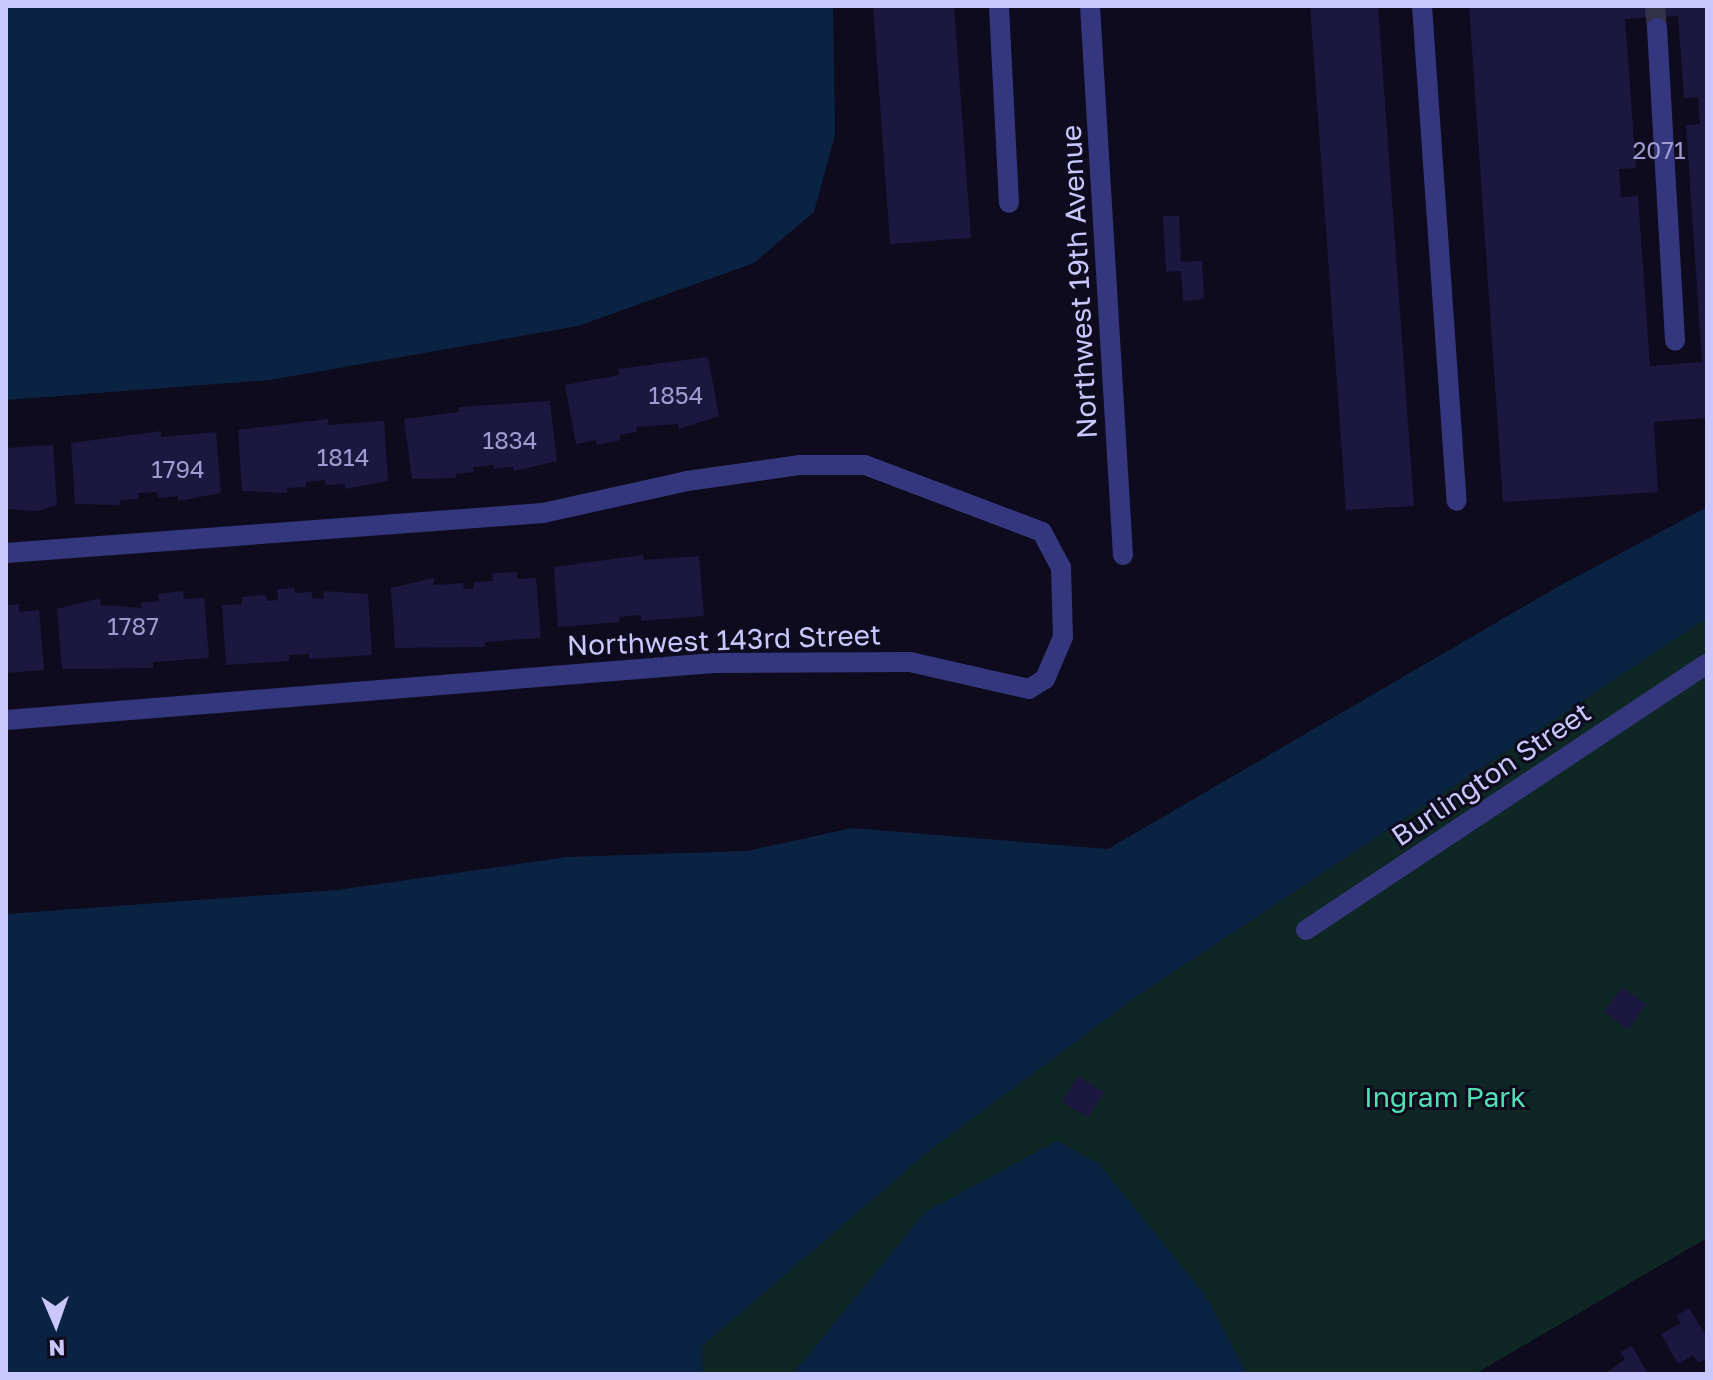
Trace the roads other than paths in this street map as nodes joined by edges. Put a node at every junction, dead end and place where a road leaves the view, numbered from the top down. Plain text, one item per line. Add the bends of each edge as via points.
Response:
1 (999, 6) edge
2 (1090, 6) edge
3 (1422, 6) edge
4 (1657, 28) tunnel mouth
5 (1009, 203) dead end
6 (1675, 340) dead end
7 (1457, 501) dead end
8 (6, 553) edge
9 (1123, 555) dead end
10 (1707, 664) edge
11 (6, 720) edge
12 (1306, 930) dead end

1 - 5 street
2 - 9 street, Northwest 19th Avenue
3 - 7 street
4 - 6 street
8 - 11 street, Northwest 143rd Street via 543,513 687,481 799,465 865,465 1042,532 1061,567 1063,637 1045,679 1029,689 910,662 714,663
10 - 12 street, Burlington Street

